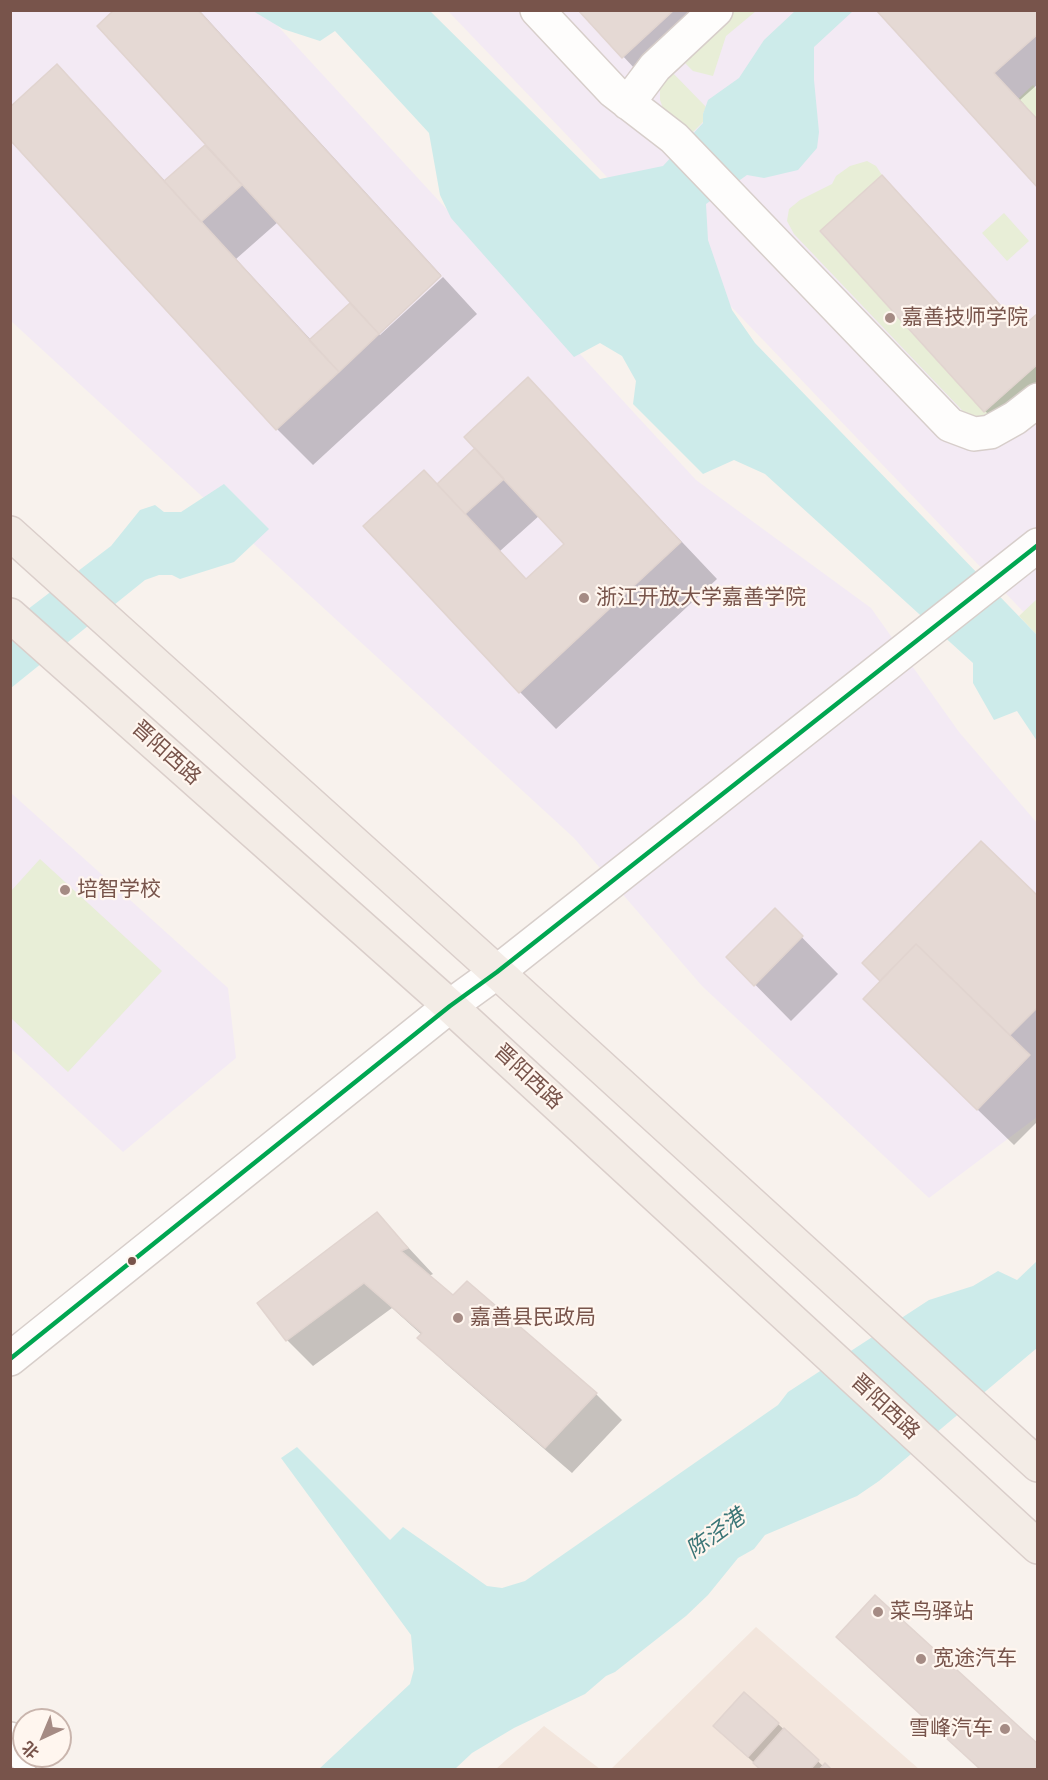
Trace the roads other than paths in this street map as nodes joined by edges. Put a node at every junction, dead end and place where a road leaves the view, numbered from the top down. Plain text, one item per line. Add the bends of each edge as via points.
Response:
1 (537, 10) edge
2 (716, 10) edge
3 (628, 104) junction
4 (1038, 400) edge
5 (10, 533) edge
6 (1038, 545) edge
7 (10, 615) edge
8 (497, 972) junction
9 (450, 1006) junction
10 (10, 1359) edge
11 (1038, 1465) edge
12 (1038, 1547) edge

1 - 3 street
2 - 3 street via 655,67
3 - 4 street via 674,138 950,425 974,434 990,432
5 - 8 main road
6 - 8 street
7 - 9 main road, 晋阳西路
8 - 9 street
8 - 11 main road
9 - 10 street
9 - 12 main road, 晋阳西路

